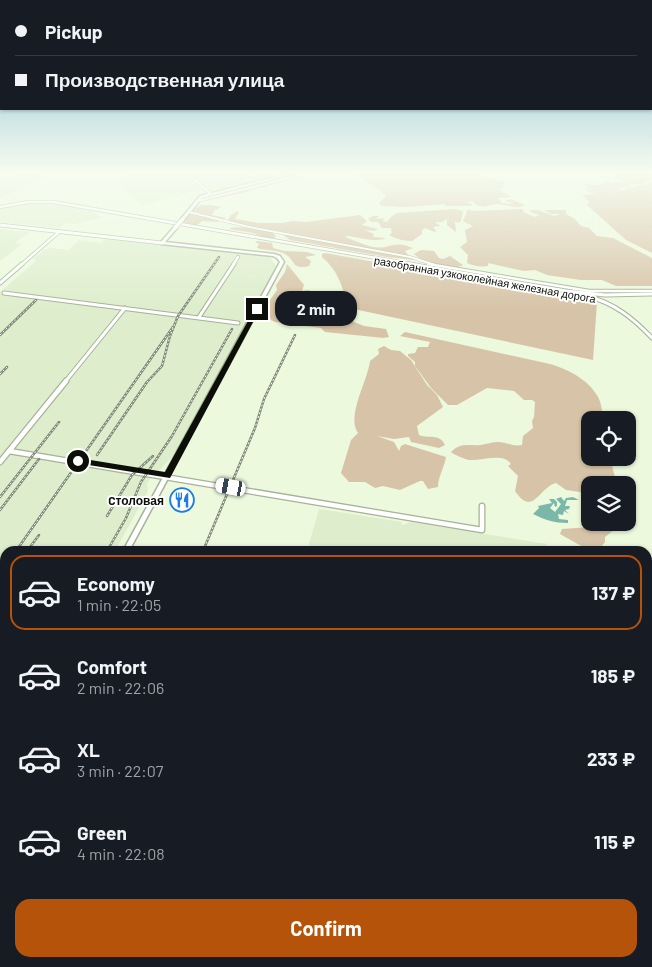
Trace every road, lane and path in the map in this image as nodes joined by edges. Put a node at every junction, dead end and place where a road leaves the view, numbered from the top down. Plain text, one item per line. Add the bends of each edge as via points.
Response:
1 (147, 218) edge
2 (184, 218) edge
3 (212, 218) edge
4 (0, 226) edge
5 (59, 232) junction
6 (259, 238) dead end
7 (280, 241) junction
8 (162, 243) junction
9 (306, 247) junction
10 (238, 257) dead end
11 (0, 283) edge
12 (652, 292) edge
13 (4, 293) dead end
14 (125, 308) junction
15 (199, 317) junction
16 (238, 323) dead end
17 (652, 338) edge
18 (10, 451) junction
19 (1, 460) edge
20 (167, 476) junction
21 (482, 506) dead end
22 (129, 546) edge

1 - 7 street
2 - 8 main road, bridge
3 - 12 street via 249,228 410,256 429,264 478,273 589,291
4 - 5 street
5 - 8 street
5 - 11 street
6 - 9 street, разобранная узкоколейная железная дорога
7 - 9 street, разобранная узкоколейная железная дорога
7 - 12 street via 566,291 605,295
8 - 20 main road via 270,254 282,259
9 - 17 street, разобранная узкоколейная железная дорога via 591,297 628,314
10 - 15 street
13 - 14 street
14 - 15 street
14 - 18 street
15 - 16 street
18 - 19 street
18 - 20 street
20 - 21 street via 482,530
20 - 22 main road

